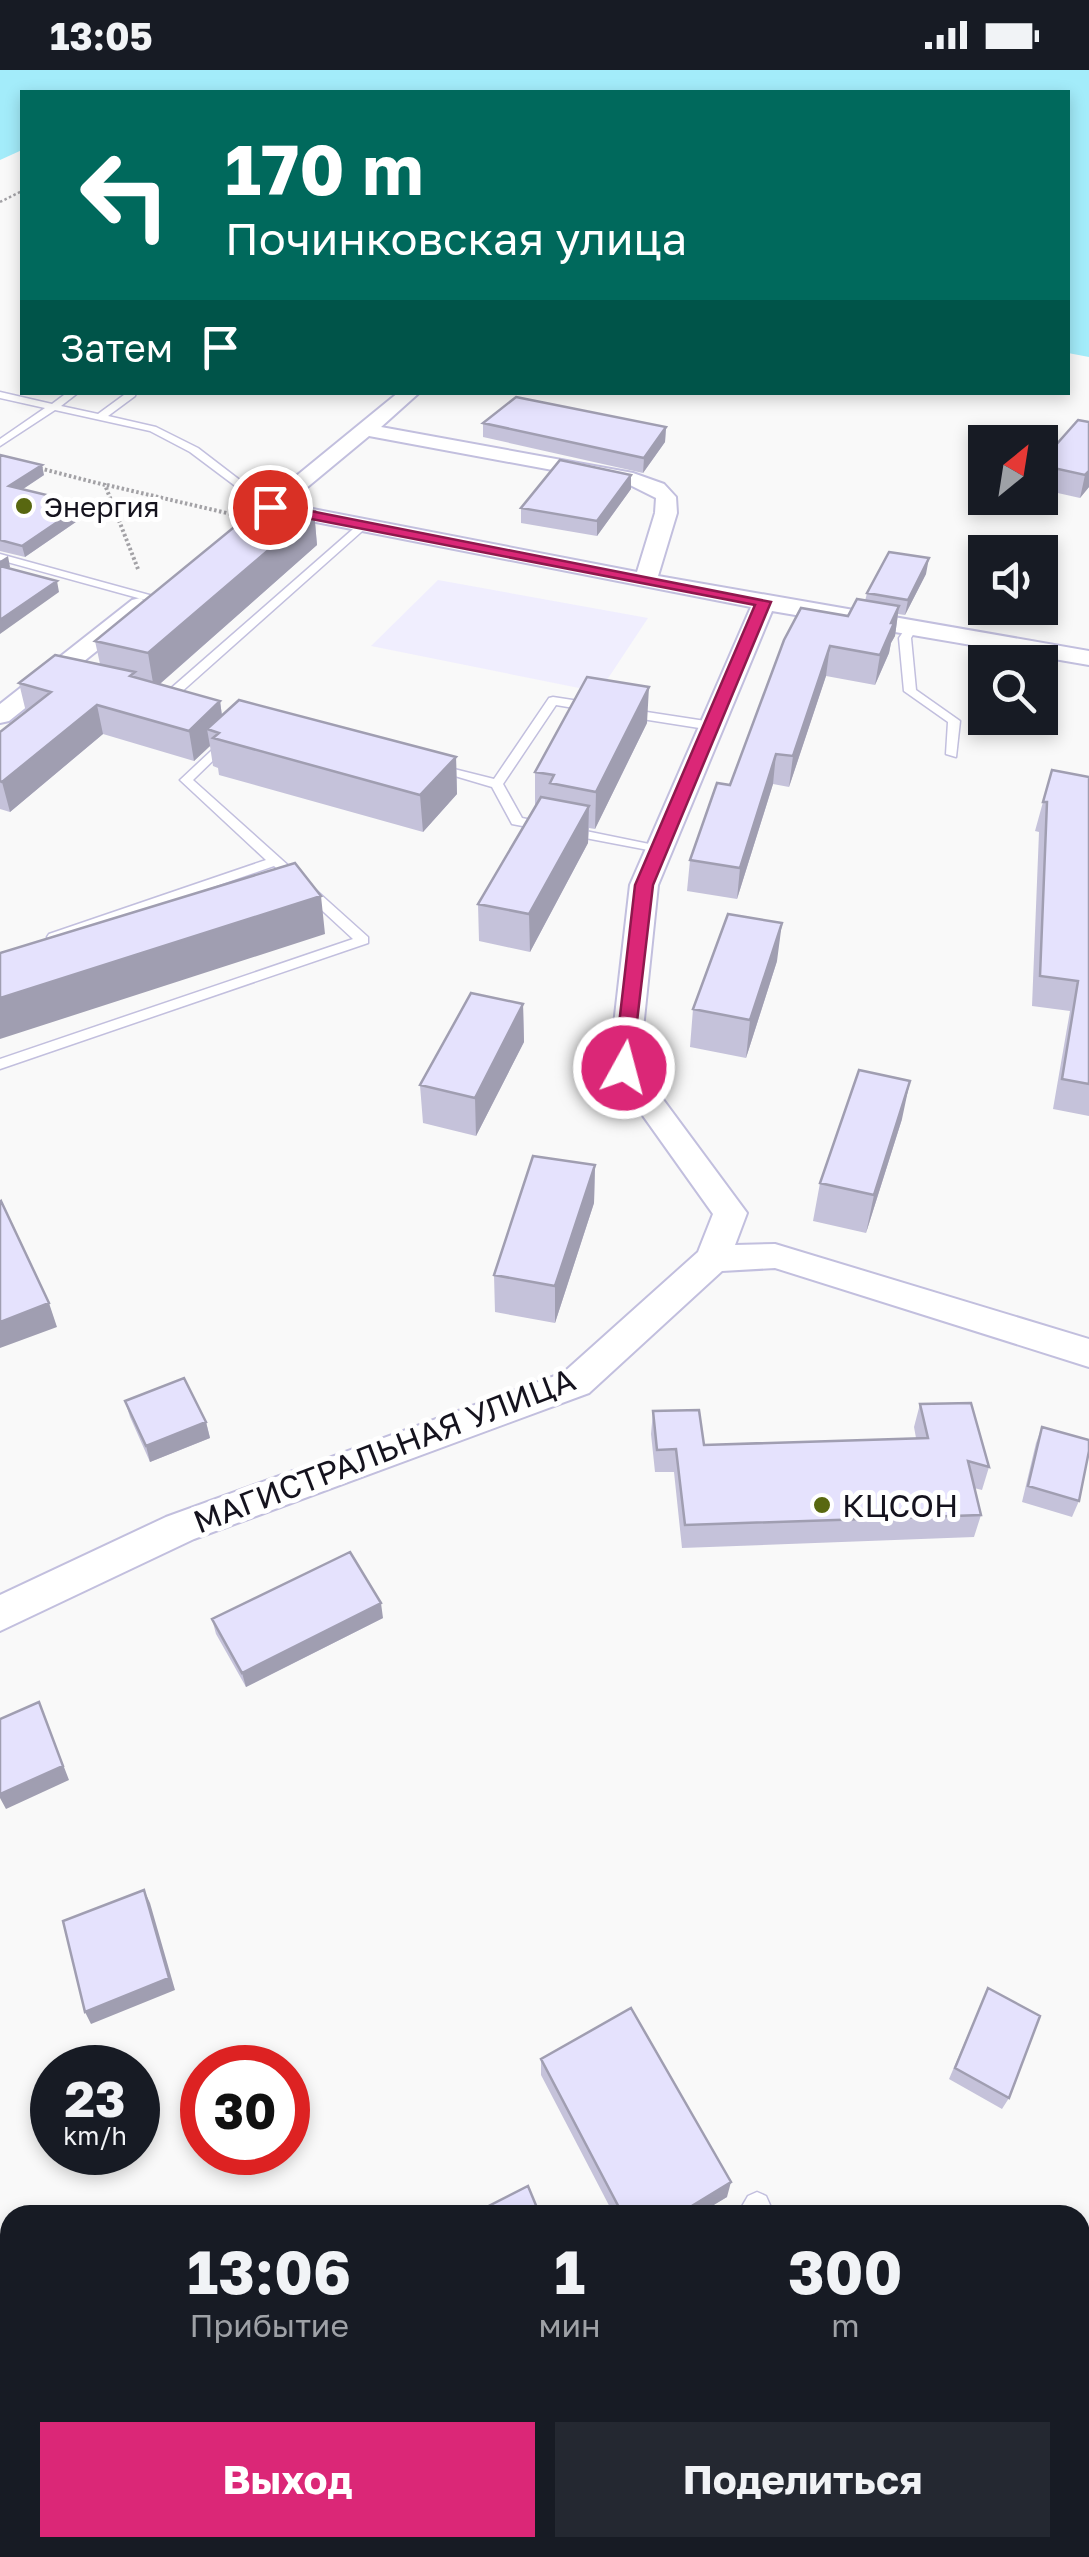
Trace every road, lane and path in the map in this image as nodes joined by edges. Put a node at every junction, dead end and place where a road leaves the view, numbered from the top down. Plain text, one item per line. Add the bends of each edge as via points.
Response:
1 (0, 395) edge
2 (71, 395) edge
3 (131, 395) edge
4 (408, 395) edge
5 (58, 406) junction
6 (100, 417) junction
7 (368, 430) junction
8 (0, 443) edge
9 (35, 466) edge
10 (105, 485) junction
11 (254, 519) junction
12 (364, 525) junction
13 (0, 557) edge
14 (646, 580) junction
15 (156, 592) junction
16 (764, 602) junction
17 (912, 628) junction
18 (1089, 658) edge
19 (146, 695) edge
20 (165, 700) junction
21 (182, 704) edge
22 (0, 716) edge
23 (712, 726) junction
24 (235, 732) edge
25 (952, 754) dead end
26 (420, 765) edge
27 (497, 784) junction
28 (659, 850) junction
29 (276, 862) junction
30 (37, 943) edge
31 (0, 1064) edge
32 (713, 1259) junction
33 (1089, 1353) edge
34 (0, 1614) edge

1 - 5 lane
2 - 5 lane
3 - 6 lane
4 - 7 street
5 - 6 lane
5 - 8 lane
6 - 11 lane via 153,429 194,450
7 - 11 street
7 - 14 street via 657,488 666,497 666,512
9 - 10 path
10 - 11 path
10 - 15 path
11 - 12 street
12 - 14 street
12 - 20 lane
13 - 15 lane
14 - 16 street
15 - 22 street via 65,674
16 - 17 street
16 - 23 street
17 - 18 street
17 - 25 lane via 905,638 910,691 954,721
19 - 20 lane
20 - 21 lane
23 - 27 lane via 552,701
23 - 28 street
24 - 29 lane via 186,780
26 - 27 lane
27 - 28 lane via 517,822
28 - 32 street via 644,885 624,1068 730,1213
29 - 30 lane
29 - 31 lane via 363,940
32 - 33 street via 775,1256
32 - 34 street, МАГИСТРАЛЬНАЯ УЛИЦА via 576,1383 180,1528

